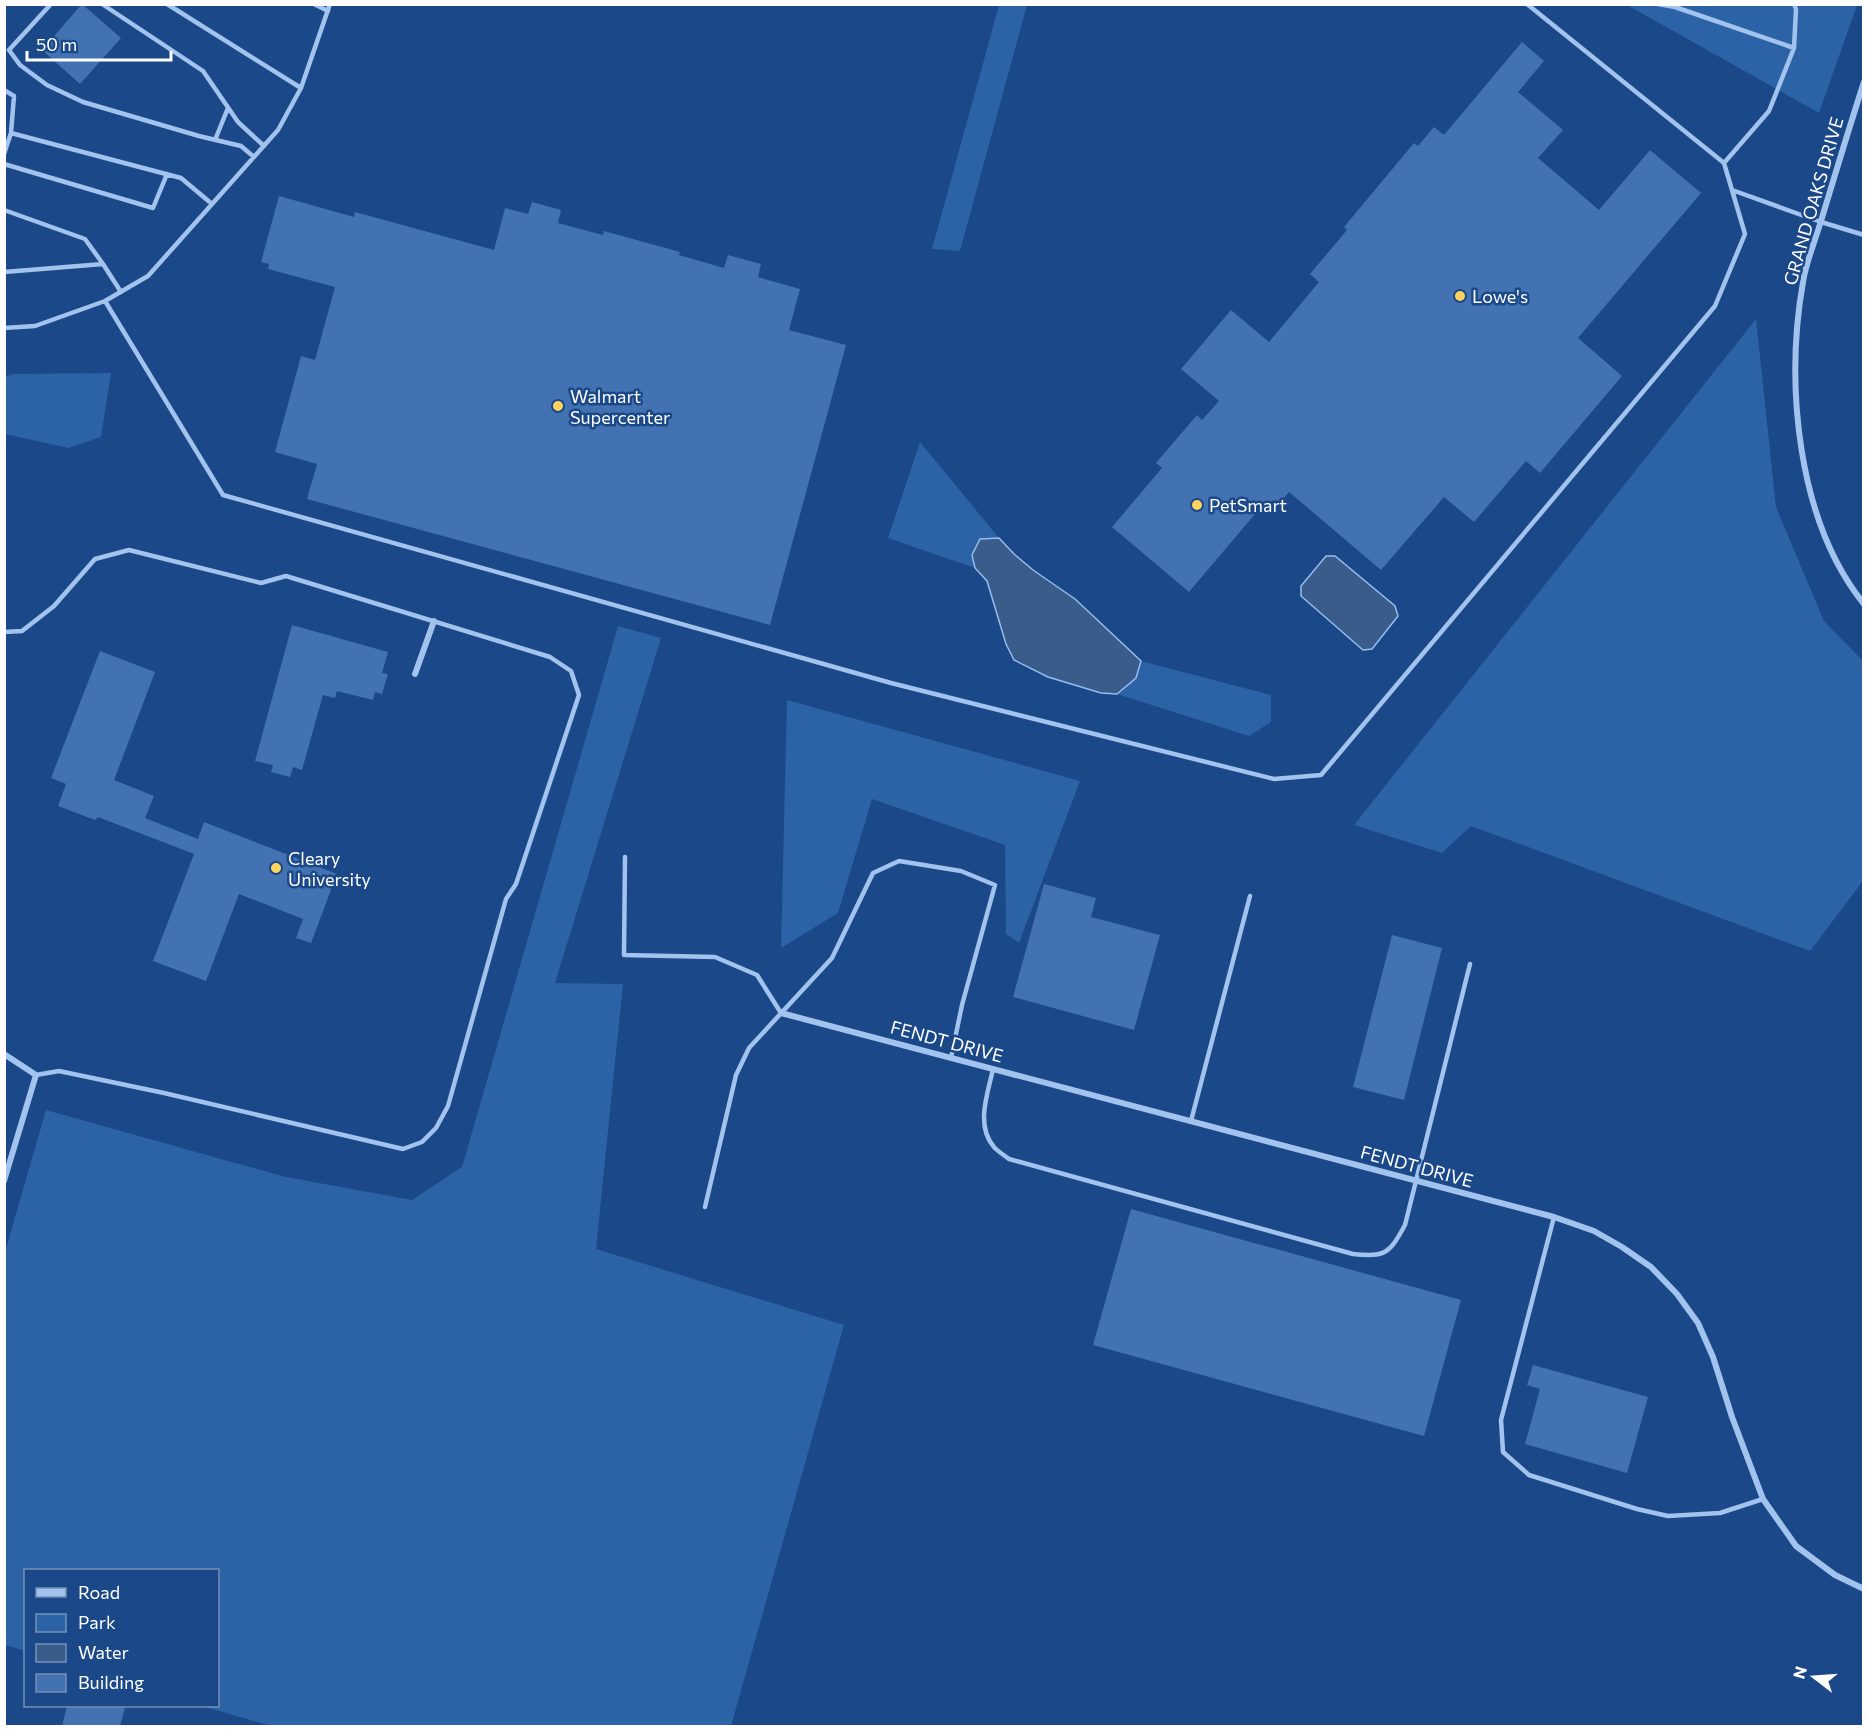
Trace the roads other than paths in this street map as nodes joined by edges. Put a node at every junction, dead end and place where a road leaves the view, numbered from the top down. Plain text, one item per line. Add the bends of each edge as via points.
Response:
1 (51, 4) edge
2 (102, 4) edge
3 (167, 4) edge
4 (314, 4) edge
5 (330, 4) edge
6 (1527, 4) edge
7 (1658, 4) edge
8 (1794, 4) edge
9 (1674, 6) edge
10 (328, 11) junction
11 (1794, 48) junction
12 (1863, 82) edge
13 (301, 88) junction
14 (4, 90) edge
15 (228, 108) junction
16 (12, 133) junction
17 (215, 140) junction
18 (264, 146) junction
19 (4, 154) edge
20 (254, 157) junction
21 (1724, 163) junction
22 (4, 164) edge
23 (167, 174) junction
24 (1732, 190) junction
25 (212, 204) junction
26 (4, 210) edge
27 (1821, 222) junction
28 (1863, 236) edge
29 (103, 264) junction
30 (4, 272) edge
31 (121, 292) junction
32 (105, 301) junction
33 (4, 328) edge
34 (1863, 604) edge
35 (434, 621) junction
36 (4, 632) edge
37 (415, 674) dead end
38 (625, 857) dead end
39 (1250, 896) dead end
40 (1470, 964) dead end
41 (781, 1013) junction
42 (4, 1054) edge
43 (951, 1058) junction
44 (993, 1069) junction
45 (36, 1075) junction
46 (1191, 1121) junction
47 (4, 1181) edge
48 (1416, 1181) junction
49 (705, 1207) dead end
50 (1554, 1217) junction
51 (1762, 1499) junction
52 (1863, 1589) edge

1 - 17 lane via 9,50 20,65 47,85 83,102
2 - 15 lane via 203,71
3 - 13 lane
4 - 10 lane
5 - 10 lane
6 - 21 lane
7 - 9 lane
8 - 11 lane
9 - 11 lane
10 - 13 lane
11 - 21 lane via 1769,111
12 - 27 street, GRAND OAKS DRIVE
13 - 18 lane via 278,130
14 - 16 lane via 14,96
15 - 17 lane
15 - 18 lane
16 - 19 lane
16 - 23 lane
17 - 20 lane via 241,146
18 - 20 lane
20 - 25 lane
21 - 24 lane
22 - 23 lane via 153,208
23 - 25 lane via 181,178
24 - 27 lane
24 - 32 lane via 1744,234 1715,306 1321,775 1274,779 891,683 223,495
25 - 31 lane via 148,276
26 - 29 lane via 85,239
27 - 28 lane
27 - 34 street, GRAND OAKS DRIVE via 1803,280 1795,343 1797,406 1806,478 1823,533 1850,588
29 - 30 lane
29 - 31 lane
31 - 32 lane
32 - 33 lane via 35,326
35 - 36 lane via 286,576 261,583 129,550 95,559 54,606 21,631
35 - 37 street
35 - 45 lane via 550,657 571,671 579,695 516,884 506,899 448,1106 436,1128 422,1142 403,1149 164,1092 59,1071
38 - 41 lane via 624,955 715,957 757,975
39 - 46 lane
40 - 48 lane
41 - 43 street, FENDT DRIVE
41 - 43 lane via 832,958 873,873 899,861 961,871 995,885
41 - 49 lane via 749,1048 736,1075
42 - 45 street
43 - 44 street, FENDT DRIVE
44 - 46 street, FENDT DRIVE
44 - 48 lane via 984,1128 993,1147 1009,1159 1353,1254 1375,1256 1393,1247 1405,1225
45 - 47 street
46 - 48 street, FENDT DRIVE
48 - 50 street, FENDT DRIVE
50 - 51 street, FENDT DRIVE via 1622,1246 1651,1267 1684,1304 1698,1323 1713,1357
50 - 51 lane via 1501,1420 1503,1452 1529,1475 1668,1516 1720,1513
51 - 52 street, FENDT DRIVE via 1796,1546 1835,1575

